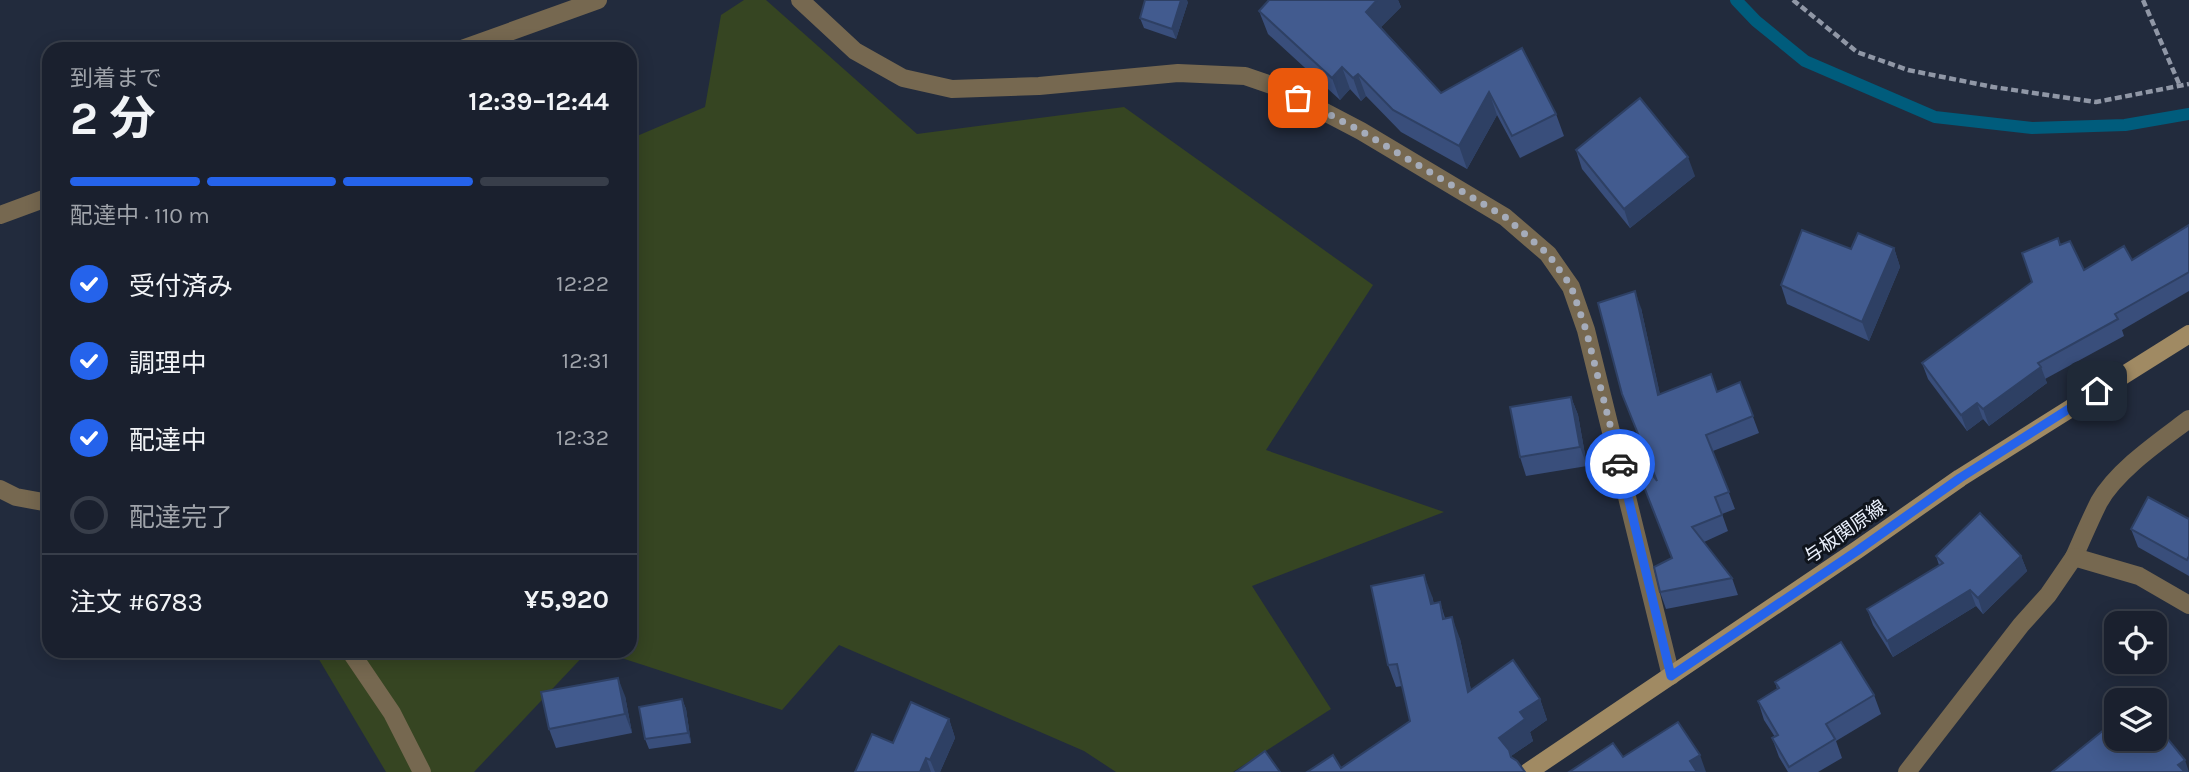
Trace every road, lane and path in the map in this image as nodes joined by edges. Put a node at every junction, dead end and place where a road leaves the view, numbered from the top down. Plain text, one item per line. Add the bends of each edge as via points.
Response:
1 (598, 0) edge
2 (800, 0) edge
3 (1793, 0) edge
4 (2143, 0) edge
5 (481, 42) edge
6 (2189, 84) edge
7 (2180, 86) junction
8 (42, 200) edge
9 (0, 215) edge
10 (2189, 334) edge
11 (2189, 419) edge
12 (0, 489) edge
13 (42, 502) edge
14 (2074, 558) junction
15 (2189, 605) edge
16 (355, 658) edge
17 (1671, 676) junction
18 (422, 772) edge
19 (1528, 772) edge
20 (1907, 772) edge

1 - 5 street
2 - 17 street via 855,51 903,78 952,89 1178,73 1245,76 1278,87 1361,131 1505,217 1548,254 1571,286
3 - 7 path via 1857,52 1908,70 2096,102
4 - 7 path
6 - 7 path
8 - 9 street
10 - 17 main road, 与板関原線 via 1960,478
11 - 14 street via 2113,484 2100,500
12 - 13 street
14 - 15 street via 2139,576
14 - 20 street
16 - 18 street via 392,713
17 - 19 main road, 与板関原線

